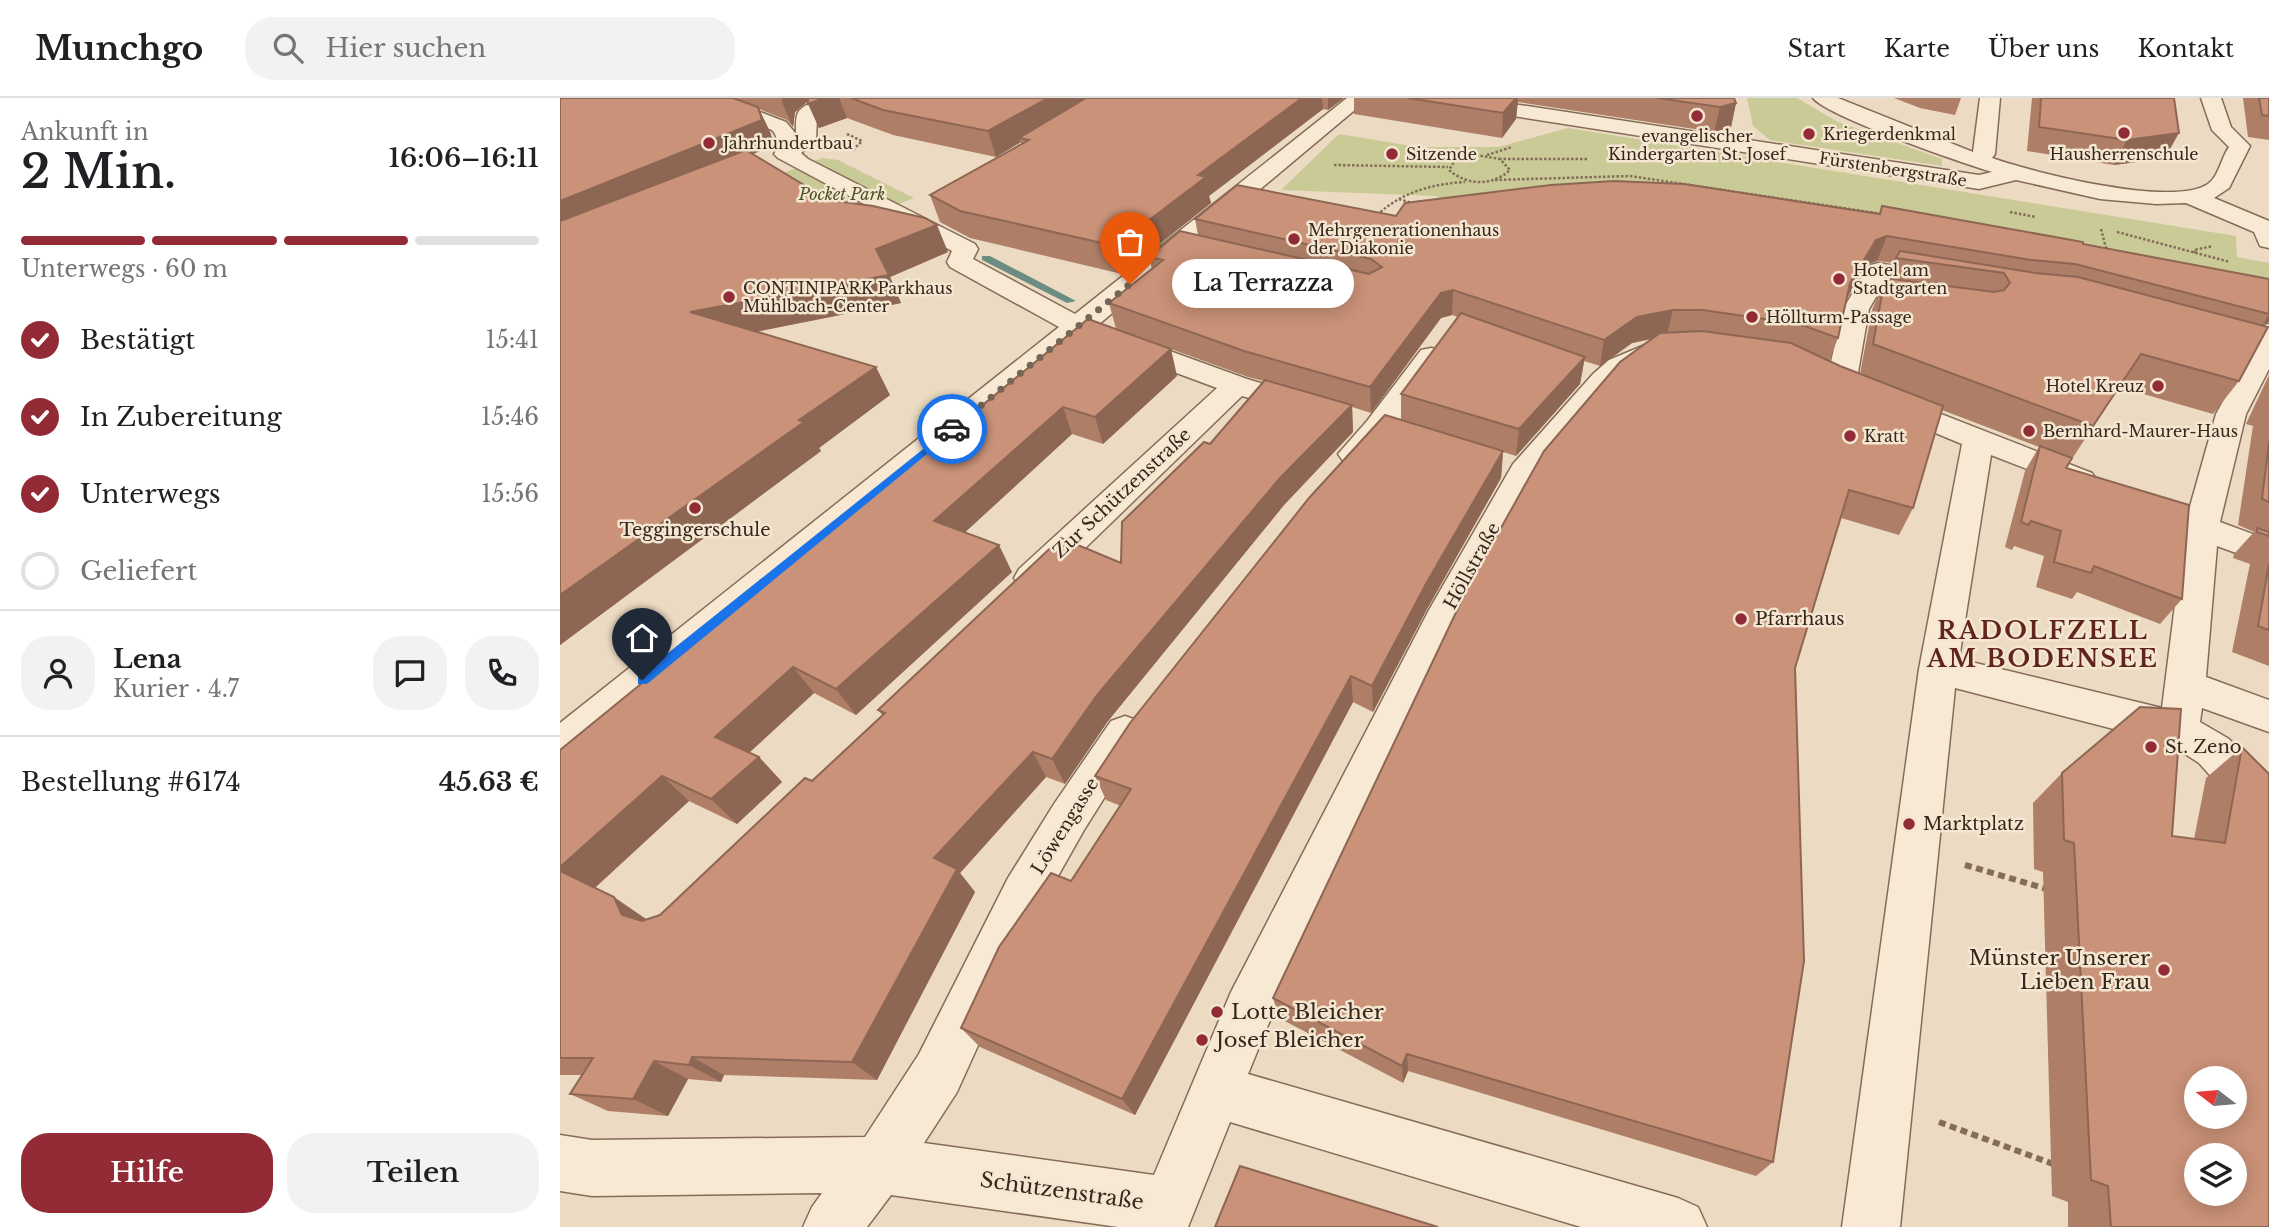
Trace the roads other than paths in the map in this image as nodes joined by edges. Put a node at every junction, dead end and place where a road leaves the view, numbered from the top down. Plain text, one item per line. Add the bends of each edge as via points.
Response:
1 (706, 98) edge
2 (769, 98) edge
3 (840, 98) edge
4 (1359, 98) edge
5 (1823, 98) edge
6 (1990, 98) edge
7 (2211, 98) edge
8 (1444, 104) edge
9 (738, 110) junction
10 (788, 153) junction
11 (1975, 160) junction
12 (765, 163) edge
13 (2017, 173) junction
14 (2187, 196) junction
15 (923, 202) dead end
16 (900, 213) junction
17 (2269, 241) edge
18 (1967, 286) edge
19 (1078, 327) junction
20 (2184, 333) edge
21 (1446, 336) edge
22 (2266, 342) edge
23 (1677, 346) edge
24 (1812, 369) edge
25 (1841, 384) junction
26 (1237, 385) junction
27 (1365, 424) junction
28 (1978, 439) junction
29 (1325, 486) edge
30 (2202, 528) junction
31 (2269, 553) edge
32 (1005, 604) edge
33 (1938, 669) junction
34 (2186, 686) junction
35 (1149, 703) edge
36 (2269, 716) edge
37 (2179, 729) junction
38 (560, 747) edge
39 (2269, 812) edge
40 (1216, 1091) junction
41 (560, 1163) edge
42 (878, 1166) junction
43 (1166, 1216) edge
44 (832, 1227) edge
45 (1678, 1227) edge
46 (1871, 1227) edge

1 - 9 street
2 - 9 street
3 - 10 street via 807,114 806,140
4 - 19 street
5 - 11 street
6 - 11 street via 1984,154
7 - 14 street via 2222,130 2248,145 2232,154 2227,177 2218,187
8 - 13 street, Fürstenbergstraße via 1974,181
9 - 10 street via 784,129
10 - 12 street
10 - 16 street via 812,171
11 - 13 street
13 - 14 street via 2107,193
14 - 17 street via 2264,228
15 - 16 street
16 - 19 street via 966,249 959,262
18 - 25 street via 1878,271 1875,300 1856,309
19 - 26 street
19 - 38 street
20 - 22 street
21 - 27 street
22 - 30 street via 2231,414
23 - 40 street, Höllstraße via 1644,351 1592,376 1511,467 1447,610 1249,1010
24 - 25 street
25 - 28 street
26 - 27 street
26 - 32 street, Zur Schützenstraße
27 - 29 street
28 - 30 street
28 - 33 street
30 - 31 street
30 - 34 street
33 - 37 street
33 - 46 street
34 - 36 street
34 - 37 street
35 - 42 street, Löwengasse via 1037,871 938,1073
37 - 39 street via 2214,751
40 - 43 street, Schützenstraße
40 - 45 street
41 - 42 street, Schützenstraße via 592,1168
42 - 43 street, Schützenstraße
42 - 44 street, Löwengasse

